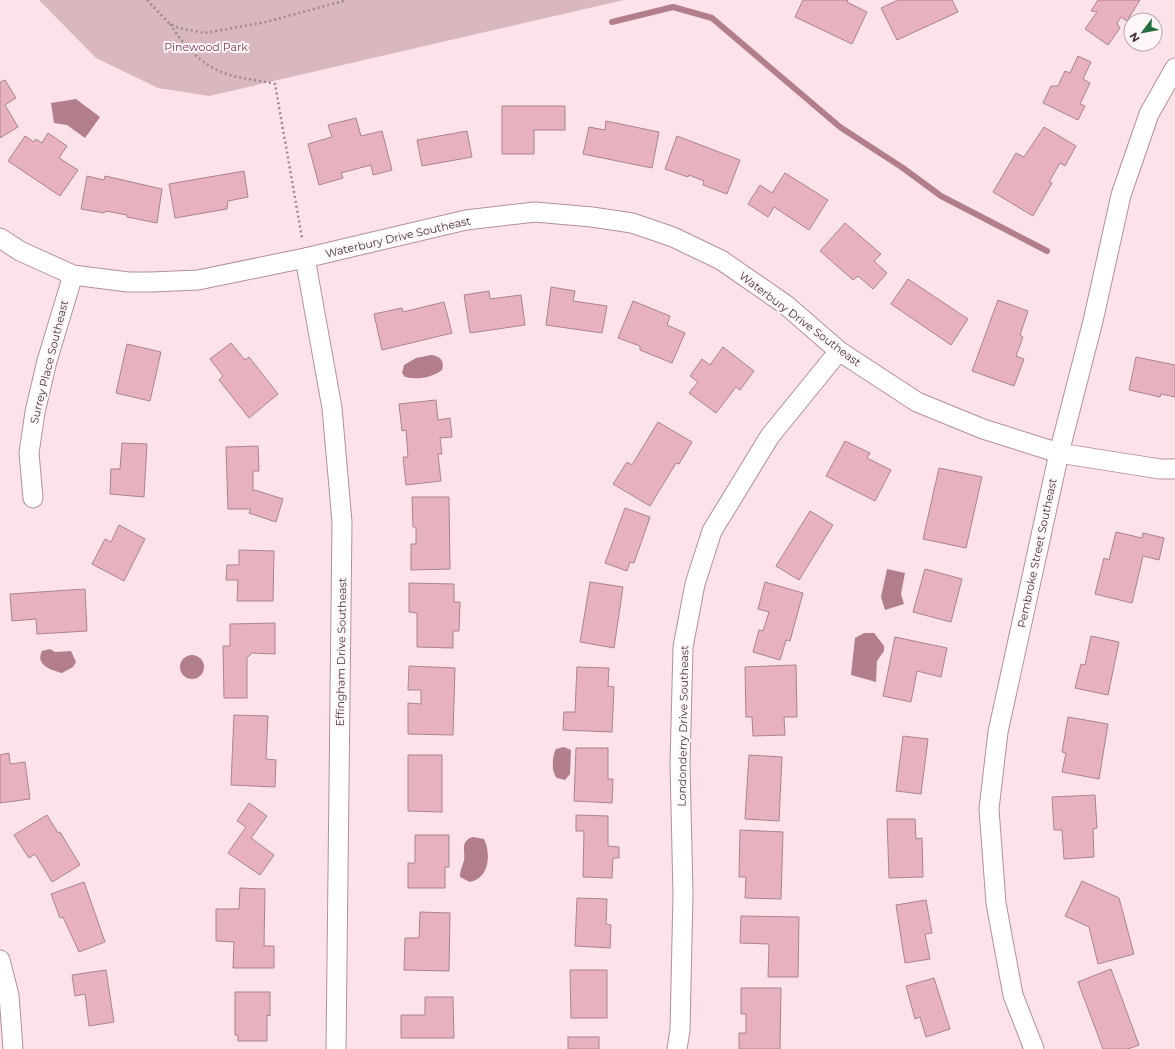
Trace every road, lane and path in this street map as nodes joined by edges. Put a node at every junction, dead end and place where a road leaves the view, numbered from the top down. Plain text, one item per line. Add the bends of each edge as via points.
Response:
1 (147, 0) edge
2 (347, 0) edge
3 (170, 24) junction
4 (1175, 68) edge
5 (0, 238) edge
6 (305, 258) junction
7 (73, 275) junction
8 (839, 351) junction
9 (1059, 453) junction
10 (1175, 469) edge
11 (33, 498) dead end
12 (0, 960) edge
13 (13, 1049) edge
14 (336, 1049) edge
15 (677, 1049) edge
16 (1034, 1049) edge

1 - 3 path
2 - 3 path via 266,22 204,33
3 - 6 path via 190,51 211,68 238,78 275,84
4 - 9 street, Pembroke Street Southeast via 1149,114 1121,195 1093,321
5 - 7 street, Waterbury Drive Southeast via 20,251
6 - 7 street, Waterbury Drive Southeast via 198,280 128,282
6 - 8 street, Waterbury Drive Southeast via 466,220 535,212 632,223 673,237 721,260 786,305
6 - 14 street, Effingham Drive Southeast via 332,408 342,522
7 - 11 street, Surrey Place Southeast via 47,361 35,412 29,453
8 - 9 street, Waterbury Drive Southeast via 917,402 983,429
8 - 15 street, Londonderry Drive Southeast via 770,436 712,531 695,584 683,647 680,764 683,894 680,1030
9 - 10 street, Waterbury Drive Southeast via 1160,469
9 - 16 street, Pembroke Street Southeast via 998,732 990,809 996,903 1013,995
12 - 13 street via 9,994

